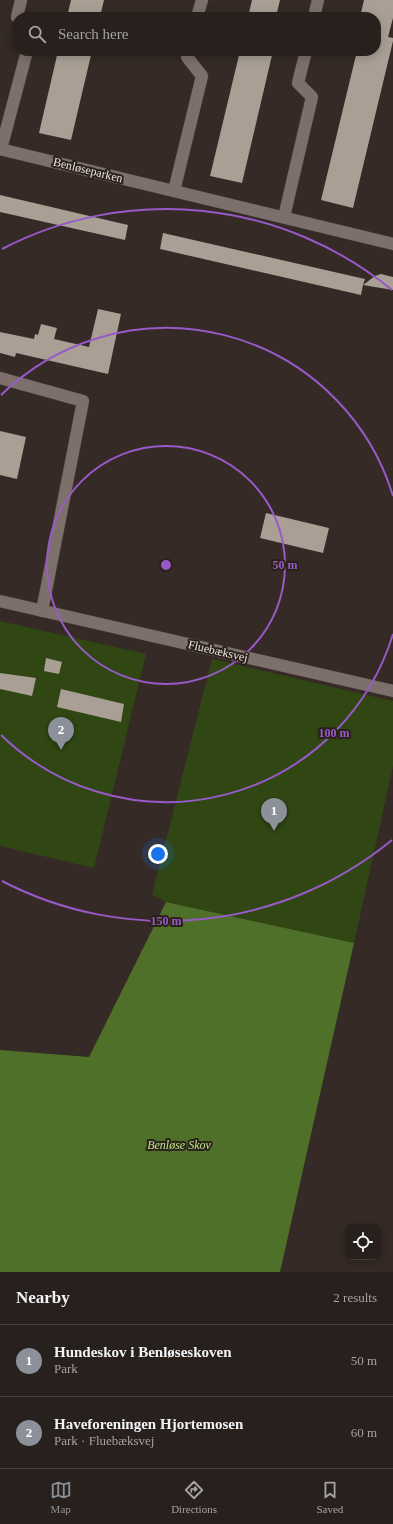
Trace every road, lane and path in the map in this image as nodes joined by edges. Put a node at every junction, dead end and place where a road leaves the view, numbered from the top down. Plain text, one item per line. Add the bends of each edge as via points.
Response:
1 (21, 0) edge
2 (202, 0) edge
3 (318, 0) edge
4 (18, 12) edge
5 (198, 12) edge
6 (315, 12) edge
7 (26, 56) edge
8 (187, 56) edge
9 (305, 56) edge
10 (0, 149) edge
11 (174, 191) junction
12 (284, 218) junction
13 (393, 244) edge
14 (0, 378) edge
15 (0, 601) edge
16 (42, 611) junction
17 (393, 691) edge

1 - 4 street
2 - 5 street
3 - 6 street
7 - 10 street, Benløseparken
8 - 11 street via 202,76
9 - 12 street via 298,83 312,97
10 - 11 street, Benløseparken
11 - 12 street, Benløseparken
12 - 13 street, Benløseparken
14 - 16 street via 83,401
15 - 16 street, Fluebæksvej
16 - 17 street, Fluebæksvej

